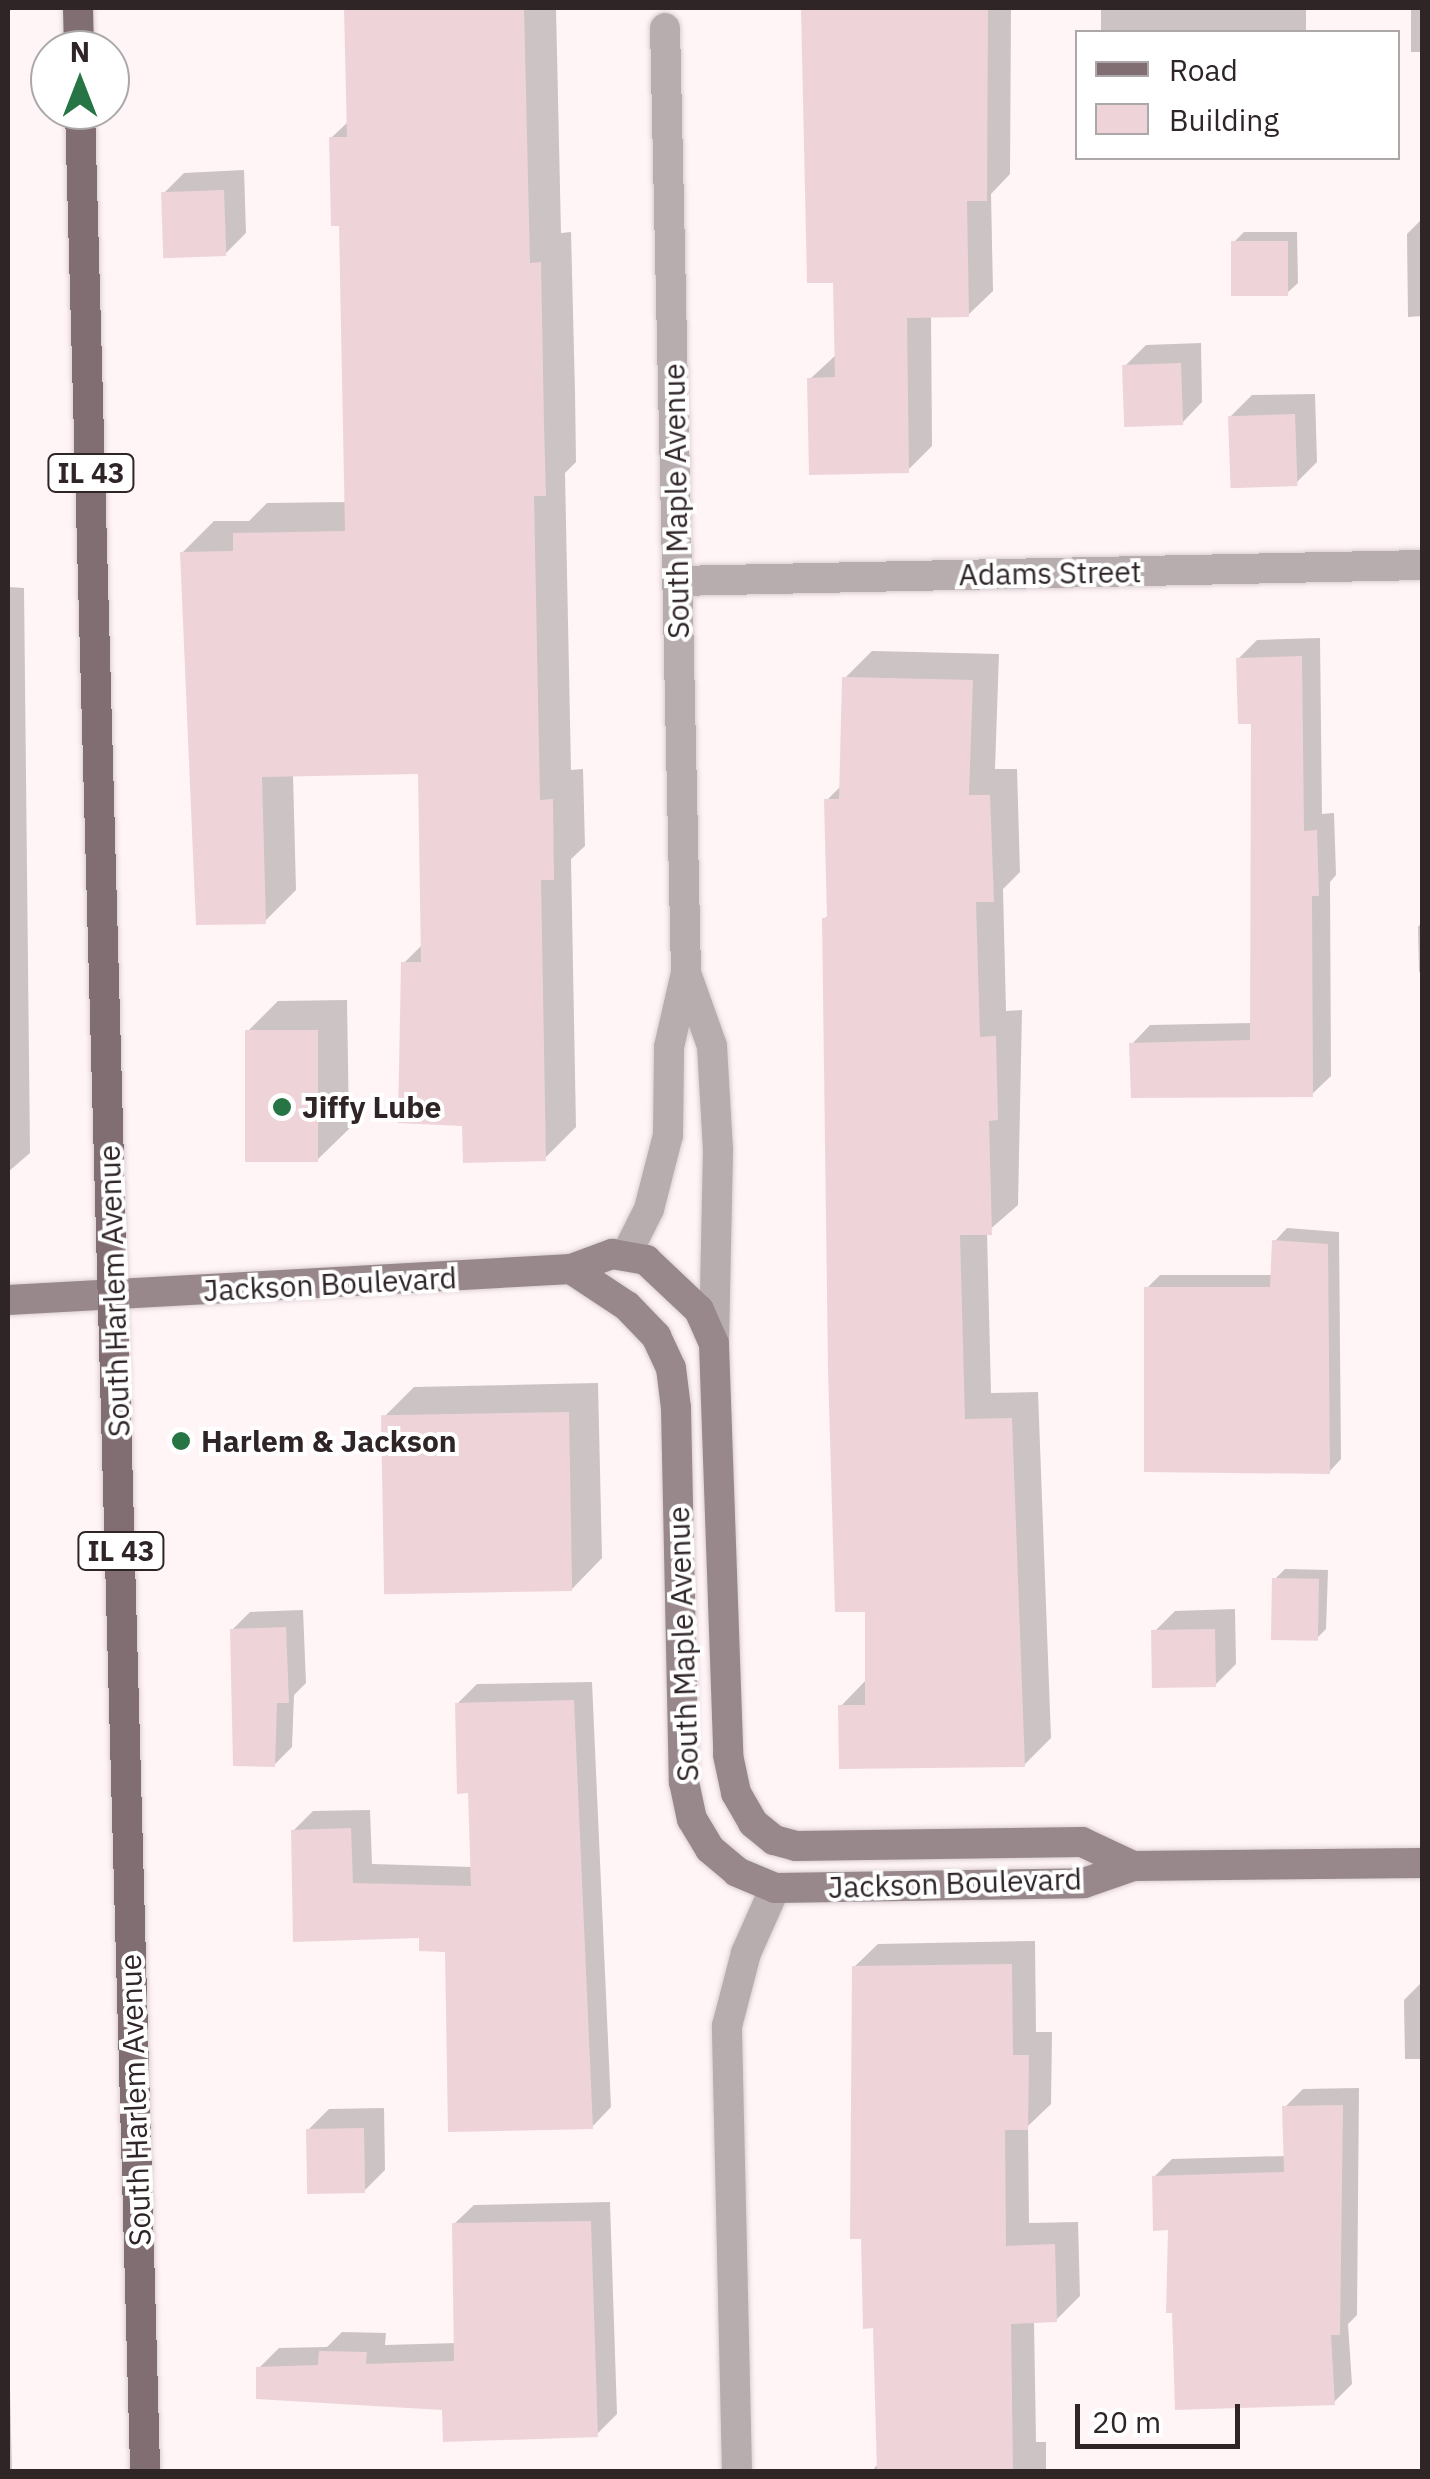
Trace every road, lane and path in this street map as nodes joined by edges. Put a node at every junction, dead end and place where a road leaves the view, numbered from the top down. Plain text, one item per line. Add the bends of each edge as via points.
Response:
1 (665, 28) dead end
2 (81, 130) edge
3 (1422, 565) edge
4 (678, 581) junction
5 (686, 973) junction
6 (626, 1255) junction
7 (571, 1270) junction
8 (114, 1297) junction
9 (8, 1300) edge
10 (714, 1344) junction
11 (796, 1846) joint
12 (1422, 1863) edge
13 (1133, 1866) junction
14 (775, 1888) junction
15 (145, 2472) edge
16 (737, 2472) edge

1 - 4 street, South Maple Avenue
2 - 8 main road, South Harlem Avenue / IL 43
3 - 4 street, Adams Street
4 - 5 street, South Maple Avenue
5 - 6 street, South Maple Avenue via 668,1047 668,1135 650,1209
5 - 10 street, South Maple Avenue via 712,1046 718,1150
6 - 7 street
6 - 10 street, South Maple Avenue via 676,1282
7 - 8 street, Jackson Boulevard
7 - 14 street, South Maple Avenue via 638,1315 670,1368 684,1782 692,1819 710,1849 737,1872
8 - 9 street, Jackson Boulevard
8 - 15 main road, South Harlem Avenue / IL 43
10 - 11 street, South Maple Avenue via 728,1755 736,1793 753,1823 774,1840
11 - 13 street, Jackson Boulevard via 1082,1842
12 - 13 street, Jackson Boulevard
13 - 14 street, Jackson Boulevard via 1084,1883
14 - 16 street via 746,1953 727,2026

